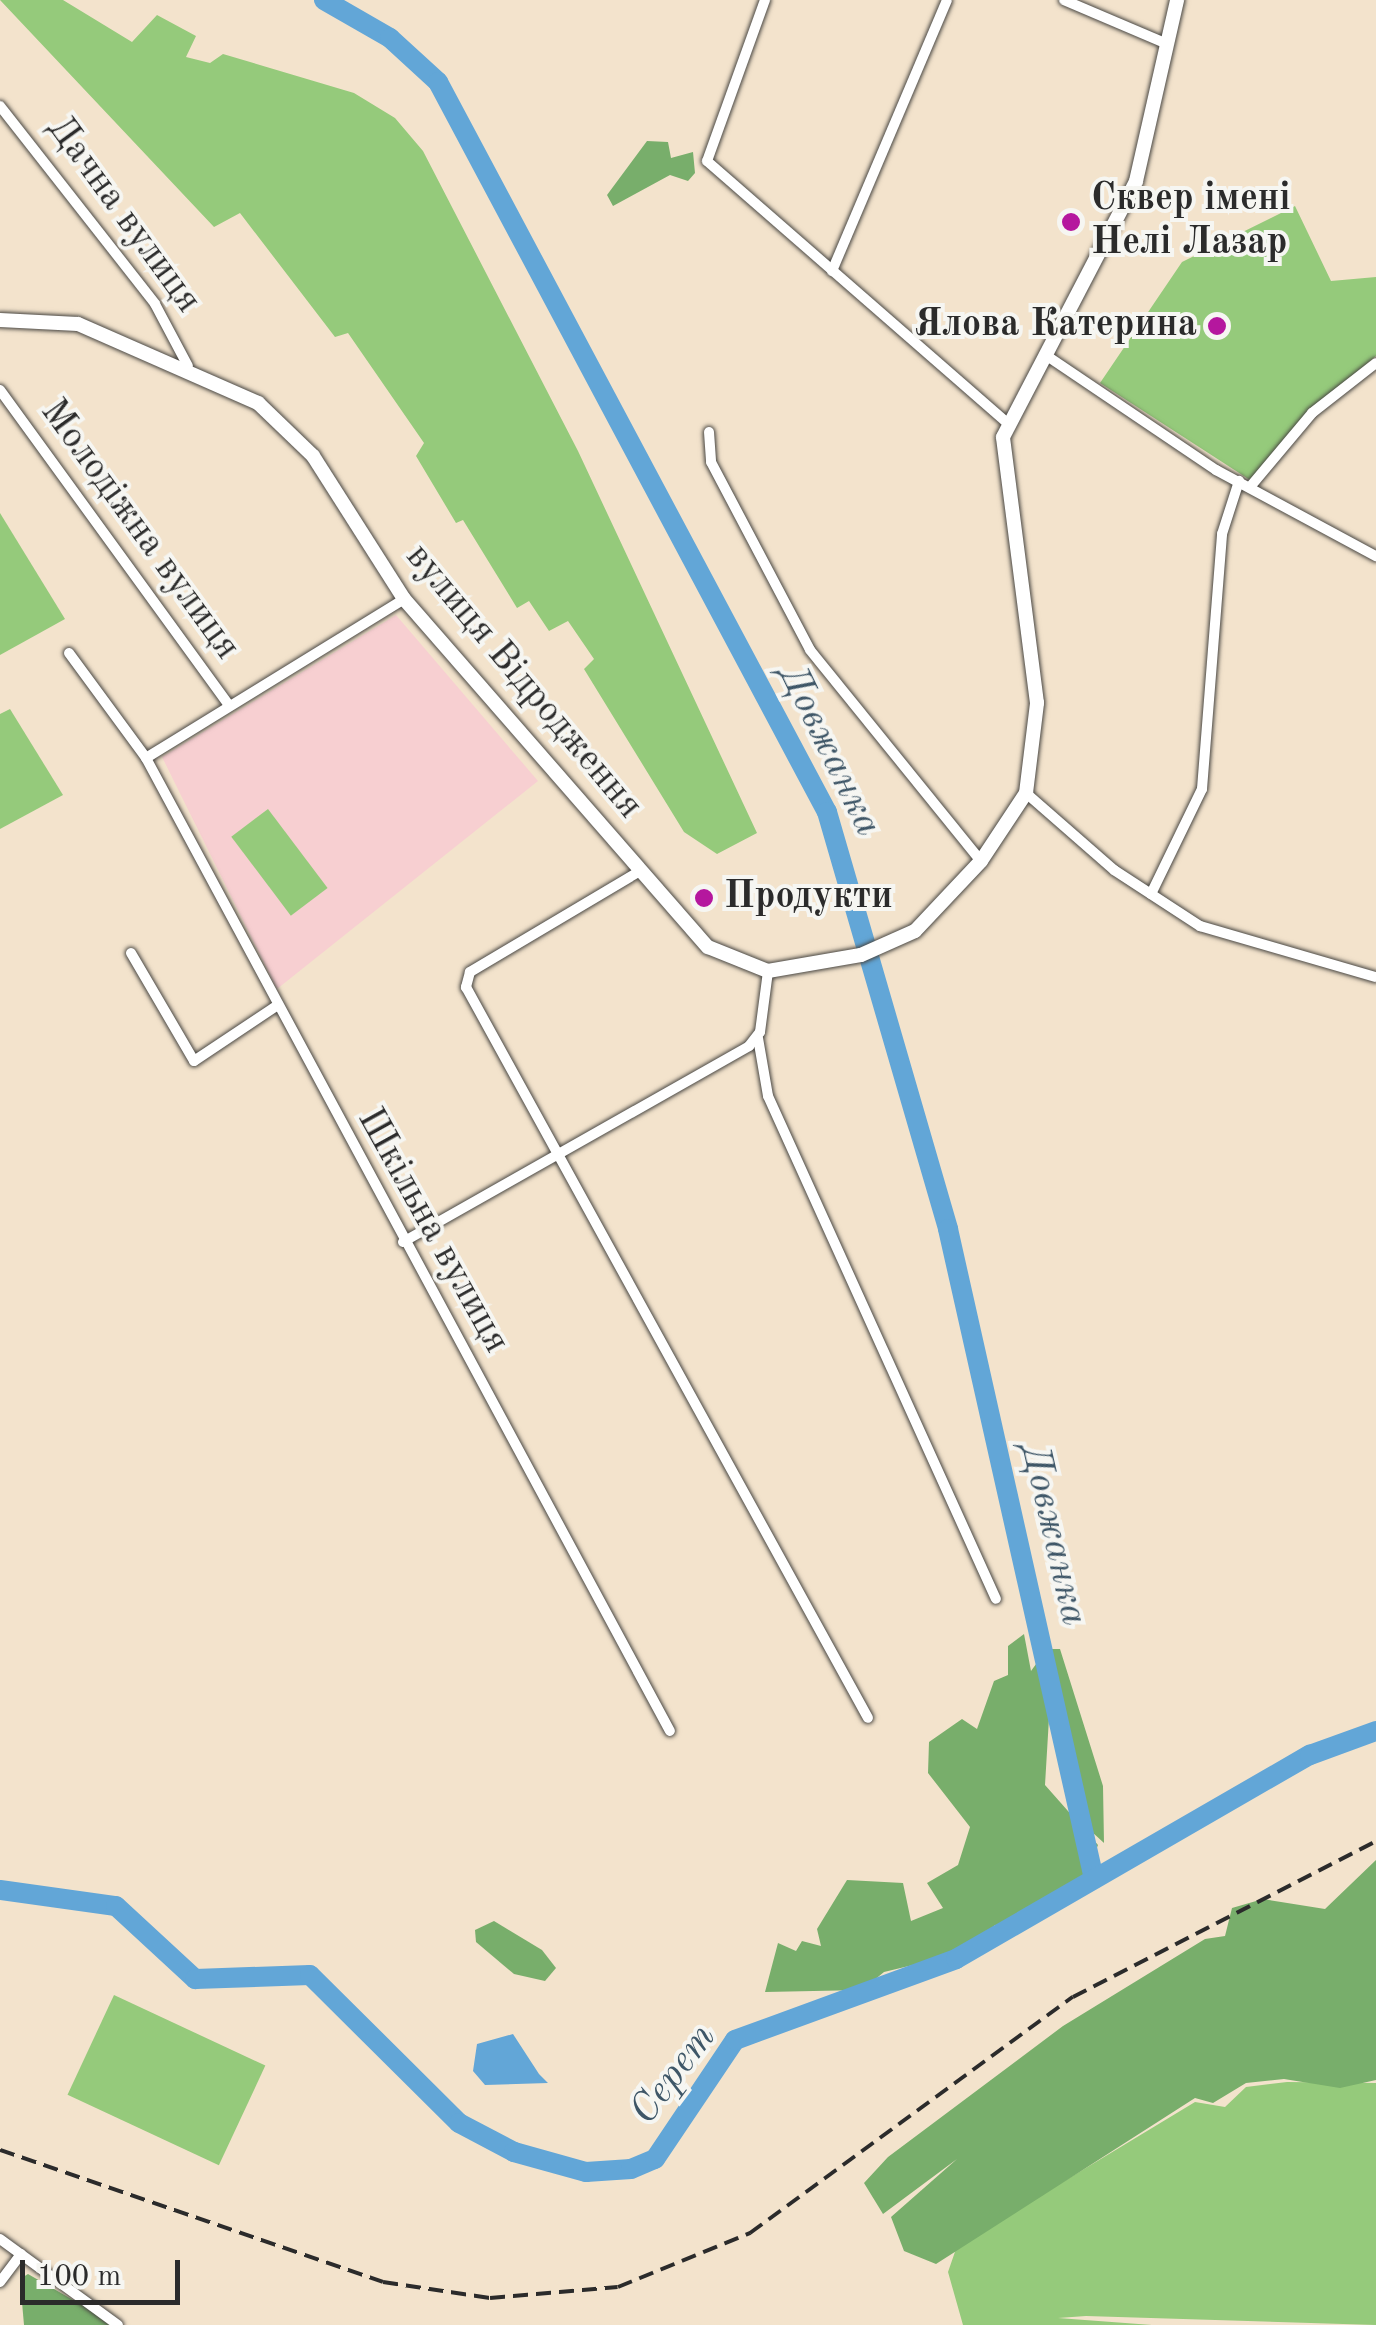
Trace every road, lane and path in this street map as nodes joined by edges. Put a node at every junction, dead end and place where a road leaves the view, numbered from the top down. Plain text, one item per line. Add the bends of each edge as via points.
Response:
1 (765, 0) edge
2 (948, 0) edge
3 (1064, 0) edge
4 (1177, 0) edge
5 (1166, 44) junction
6 (0, 106) edge
7 (832, 271) junction
8 (0, 320) edge
9 (1048, 356) junction
10 (1376, 363) edge
11 (188, 366) junction
12 (0, 390) edge
13 (1006, 422) junction
14 (709, 432) dead end
15 (1239, 481) junction
16 (1250, 487) junction
17 (1376, 556) edge
18 (404, 599) junction
19 (69, 653) dead end
20 (229, 705) junction
21 (146, 758) junction
22 (1026, 792) junction
23 (981, 861) junction
24 (640, 871) junction
25 (1151, 894) junction
26 (131, 953) dead end
27 (768, 971) junction
28 (1376, 977) edge
29 (275, 1008) junction
30 (758, 1038) junction
31 (560, 1152) junction
32 (402, 1242) junction
33 (996, 1599) dead end
34 (868, 1718) dead end
35 (670, 1731) dead end
36 (0, 2239) edge
37 (21, 2254) junction
38 (0, 2282) edge
39 (118, 2325) edge

1 - 7 street via 705,153
2 - 7 street
3 - 5 street
4 - 5 street
5 - 9 street via 1136,181
6 - 11 street, Дачна вулиця via 155,304
7 - 13 street
8 - 11 street, вулиця Відродження via 78,324
9 - 13 street
9 - 15 street
10 - 16 street via 1312,412
11 - 18 street, вулиця Відродження via 258,403 300,442
12 - 20 street, Молодіжна вулиця
13 - 22 street via 1003,480 1037,704
14 - 23 street via 710,462 810,650
15 - 16 street
15 - 25 street via 1222,534 1202,789
16 - 17 street
18 - 20 street
18 - 24 street, вулиця Відродження
19 - 21 street, Шкільна вулиця
20 - 21 street
21 - 29 street, Шкільна вулиця
22 - 23 street
22 - 25 street
23 - 27 street via 915,930 885,948
24 - 27 street, вулиця Відродження via 708,947
24 - 31 street via 467,978
25 - 28 street via 1217,932
26 - 29 street via 194,1061
27 - 30 street
29 - 32 street, Шкільна вулиця
30 - 31 street
30 - 33 street via 768,1096
31 - 32 street
31 - 34 street
32 - 35 street, Шкільна вулиця
36 - 37 street
37 - 38 street
37 - 39 street

